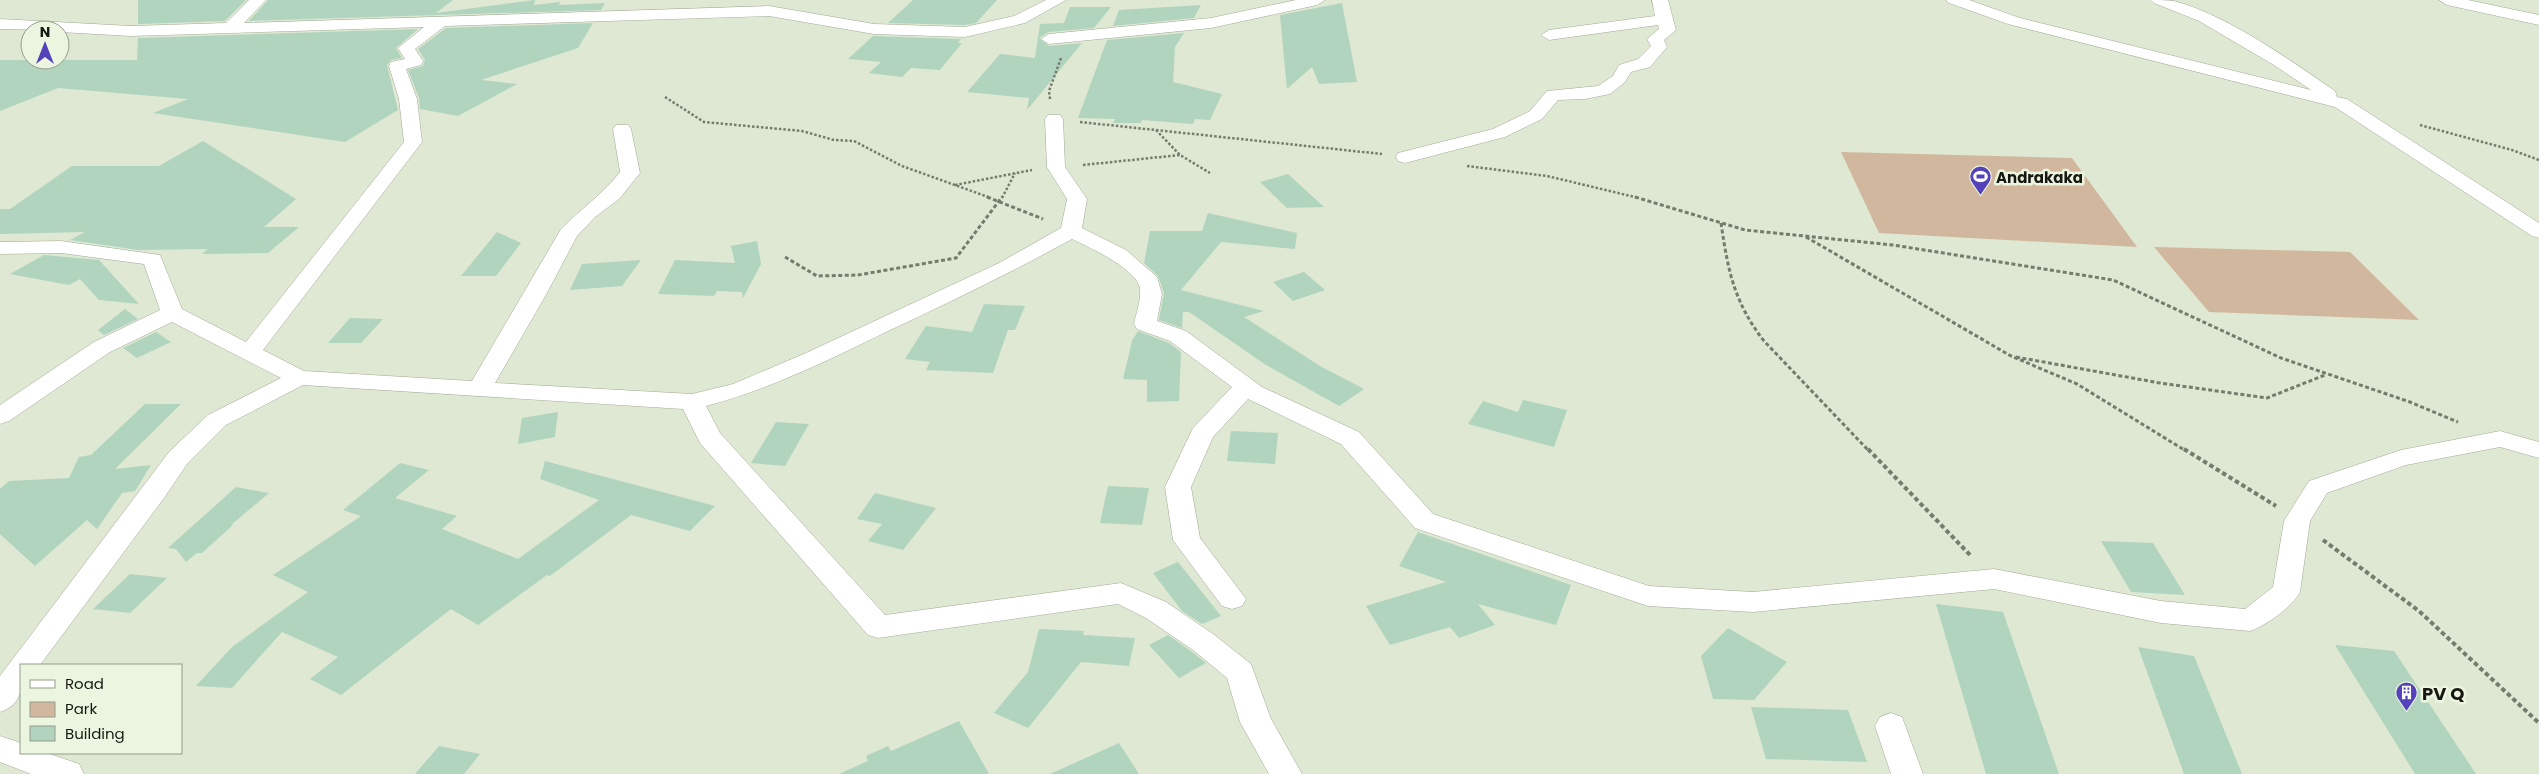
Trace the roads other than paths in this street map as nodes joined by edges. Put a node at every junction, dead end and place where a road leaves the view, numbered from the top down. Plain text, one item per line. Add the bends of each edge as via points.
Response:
1 (258, 0) edge
2 (1058, 0) edge
3 (1317, 0) edge
4 (1660, 0) edge
5 (1954, 0) edge
6 (2159, 0) edge
7 (2447, 0) edge
8 (653, 7) edge
9 (1664, 20) junction
10 (2539, 20) edge
11 (441, 21) junction
12 (0, 24) edge
13 (230, 28) junction
14 (1550, 35) dead end
15 (1049, 39) road end
16 (2340, 103) junction
17 (1054, 119) road end
18 (622, 130) dead end
19 (1405, 157) road end
20 (1072, 231) junction
21 (2539, 232) edge
22 (0, 248) edge
23 (172, 314) junction
24 (249, 353) junction
25 (299, 378) junction
26 (1247, 386) junction
27 (479, 389) junction
28 (692, 402) junction
29 (0, 416) edge
30 (2539, 450) edge
31 (1232, 599) dead end
32 (25, 664) edge
33 (20, 671) edge
34 (0, 700) edge
35 (1891, 726) dead end
36 (0, 749) edge
37 (68, 774) edge
38 (1286, 774) edge
39 (1907, 774) edge

1 - 13 street
2 - 8 street via 1019,20 965,32 874,29 770,11
3 - 15 street via 1211,23 1147,32
4 - 9 street
5 - 16 street via 2014,21
6 - 16 street via 2205,18 2280,60
7 - 10 street
8 - 11 street
9 - 14 street
9 - 19 street via 1668,30 1655,39 1660,46 1644,63 1624,69 1620,79 1606,91 1553,95 1536,115 1499,133
11 - 13 street
11 - 24 street via 406,48 415,61 397,66 408,99 413,142
12 - 13 street via 131,31
16 - 21 street
17 - 20 street via 1056,167 1076,199
18 - 27 street via 630,173 612,195 568,233
20 - 26 street via 1119,254 1149,282 1151,294 1145,324 1178,336
20 - 28 street via 1006,268 814,358 742,389
22 - 23 street via 60,247 154,259
23 - 24 street
23 - 29 street via 102,347
24 - 25 street
25 - 27 street
25 - 32 street via 217,420 178,458
26 - 30 street via 1350,438 1424,521 1648,596 1753,602 1994,580 2161,612 2250,620 2286,592 2297,521 2318,487 2401,458 2500,439
26 - 31 street via 1202,434 1178,487 1187,540
27 - 28 street
28 - 38 street via 709,437 878,627 1121,593 1156,610 1240,672 1256,722
33 - 34 street
35 - 39 street
36 - 37 street

